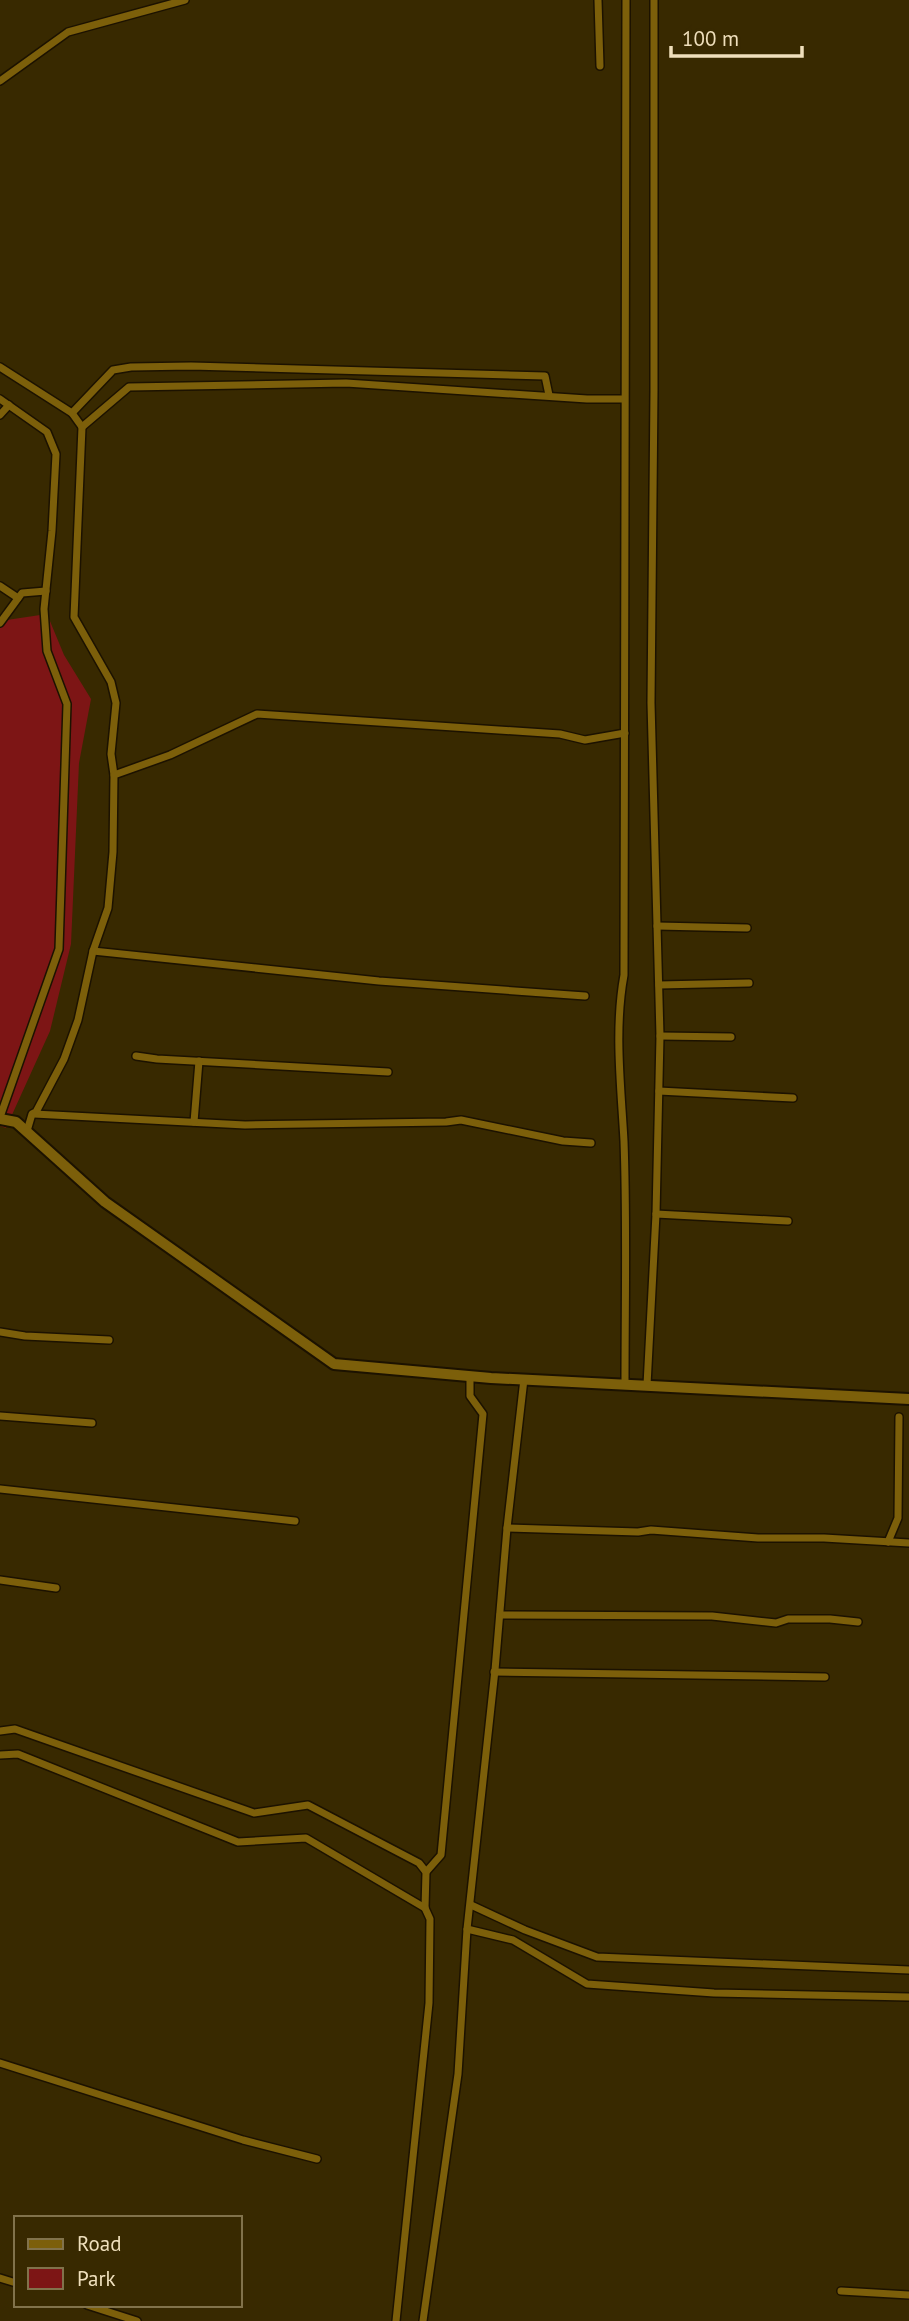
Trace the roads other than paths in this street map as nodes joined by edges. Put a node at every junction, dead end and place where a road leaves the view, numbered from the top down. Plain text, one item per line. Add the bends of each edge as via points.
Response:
1 (185, 0) edge
2 (598, 0) edge
3 (626, 0) edge
4 (654, 0) edge
5 (600, 65) dead end
6 (0, 81) edge
7 (0, 367) edge
8 (549, 395) junction
9 (0, 399) edge
10 (624, 399) junction
11 (9, 405) junction
12 (72, 413) junction
13 (0, 415) edge
14 (82, 427) junction
15 (0, 586) edge
16 (46, 591) junction
17 (18, 598) junction
18 (0, 623) edge
19 (625, 733) junction
20 (114, 775) junction
21 (657, 926) junction
22 (747, 928) dead end
23 (93, 951) junction
24 (748, 983) dead end
25 (659, 985) junction
26 (585, 996) dead end
27 (660, 1036) junction
28 (731, 1037) dead end
29 (136, 1056) dead end
30 (200, 1061) junction
31 (388, 1072) dead end
32 (659, 1091) junction
33 (793, 1098) dead end
34 (32, 1114) junction
35 (0, 1118) edge
36 (194, 1122) junction
37 (27, 1131) junction
38 (591, 1143) dead end
39 (656, 1214) junction
40 (788, 1221) dead end
41 (0, 1332) edge
42 (109, 1340) dead end
43 (470, 1376) junction
44 (524, 1380) junction
45 (625, 1384) junction
46 (647, 1385) junction
47 (909, 1399) edge
48 (0, 1416) edge
49 (899, 1417) dead end
50 (92, 1423) dead end
51 (0, 1489) edge
52 (295, 1521) dead end
53 (507, 1528) junction
54 (888, 1542) junction
55 (909, 1543) edge
56 (0, 1580) edge
57 (56, 1588) dead end
58 (500, 1615) junction
59 (858, 1622) dead end
60 (494, 1672) junction
61 (825, 1677) dead end
62 (0, 1731) edge
63 (0, 1755) edge
64 (426, 1872) junction
65 (471, 1905) junction
66 (425, 1908) junction
67 (467, 1929) junction
68 (909, 1970) edge
69 (909, 1997) edge
70 (0, 2063) edge
71 (317, 2159) dead end
72 (841, 2291) dead end
73 (909, 2295) edge
74 (93, 2307) edge
75 (137, 2321) edge
76 (396, 2321) edge
77 (423, 2321) edge

1 - 6 street via 68,32
2 - 5 street
3 - 10 street
4 - 21 street via 650,703
7 - 12 street
8 - 10 street
8 - 12 street via 545,376 131,367 113,370
8 - 14 street via 346,383 129,387
9 - 11 street
10 - 19 street
11 - 13 street
11 - 16 street via 47,432 56,454
12 - 14 street
14 - 20 street via 74,617 111,682 116,703 111,754
15 - 17 street
16 - 17 street via 22,593
16 - 35 street via 47,651 67,704 59,949
17 - 18 street
19 - 20 street via 586,740 560,734 257,714 170,755
19 - 45 street via 619,1064 624,1143
20 - 23 street via 108,908
21 - 22 street
21 - 25 street
23 - 26 street via 379,981
23 - 34 street via 81,1012 64,1059
24 - 25 street
25 - 27 street
27 - 28 street
27 - 32 street
29 - 30 street
30 - 31 street
30 - 36 street
32 - 33 street
32 - 39 street
34 - 36 street
34 - 37 street
35 - 37 street
36 - 38 street via 461,1120
37 - 43 street via 105,1202 334,1364
39 - 40 street
39 - 46 street
41 - 42 street
43 - 44 street
43 - 64 street via 470,1396 483,1414 482,1428 441,1855
44 - 45 street
44 - 53 street
45 - 46 street
46 - 47 street
48 - 50 street
49 - 54 street via 898,1518
51 - 52 street
53 - 54 street
53 - 58 street
54 - 55 street
56 - 57 street
58 - 59 street
58 - 60 street
60 - 61 street
60 - 65 street
62 - 64 street via 15,1729 254,1813 308,1805 419,1863
63 - 66 street via 18,1754 238,1842 306,1838
64 - 66 street
65 - 67 street
65 - 68 street via 597,1957
66 - 76 street via 430,1919 429,2003
67 - 69 street via 513,1940 587,1984 714,1993
67 - 77 street via 458,2074
70 - 71 street
72 - 73 street
74 - 75 street

